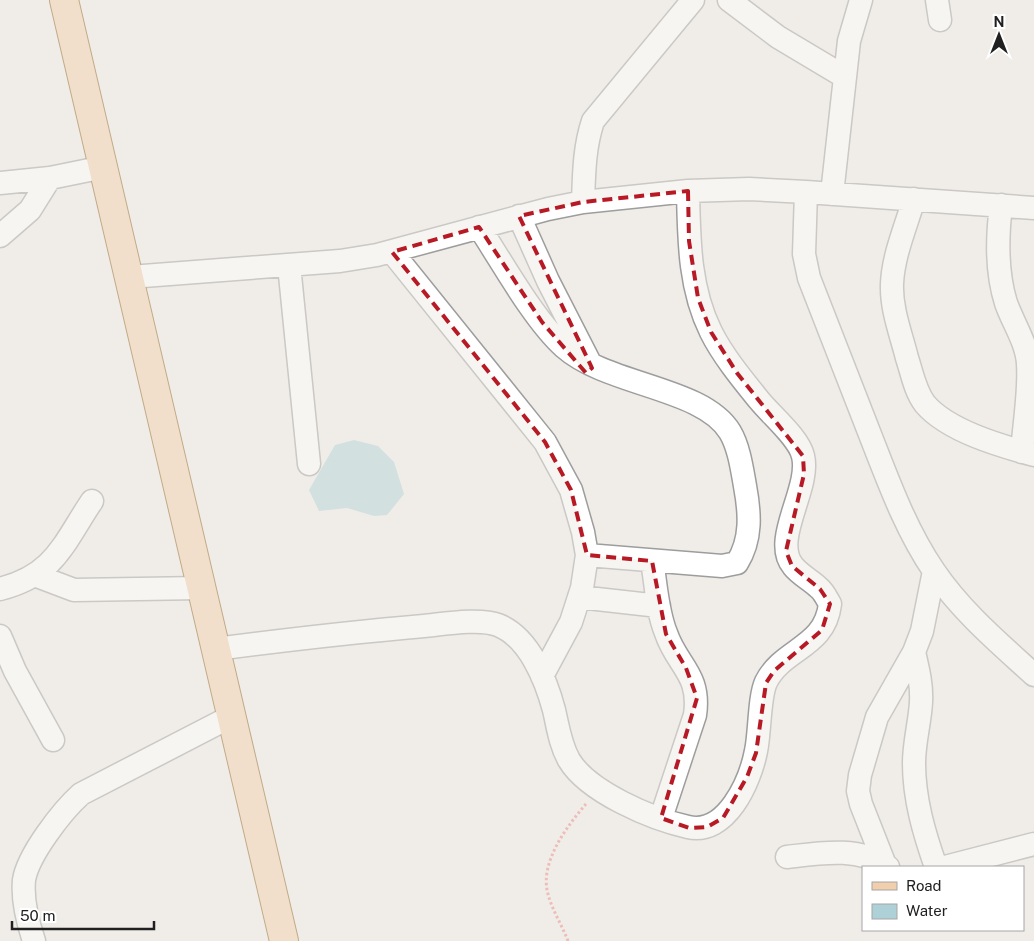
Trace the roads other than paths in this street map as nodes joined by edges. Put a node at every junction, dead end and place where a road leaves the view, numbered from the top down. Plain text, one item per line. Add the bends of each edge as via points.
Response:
1 (64, 0) edge
2 (693, 0) edge
3 (730, 0) edge
4 (854, 2) edge
5 (845, 77) junction
6 (104, 167) junction
7 (50, 178) junction
8 (0, 182) edge
9 (688, 191) junction
10 (806, 192) junction
11 (832, 194) junction
12 (914, 199) junction
13 (583, 202) junction
14 (1001, 205) junction
15 (1034, 208) edge
16 (519, 216) junction
17 (479, 227) junction
18 (0, 236) edge
19 (392, 252) junction
20 (289, 265) junction
21 (130, 277) junction
22 (591, 366) junction
23 (1028, 453) edge
24 (309, 464) dead end
25 (92, 501) dead end
26 (587, 555) junction
27 (652, 561) junction
28 (934, 572) junction
29 (37, 576) junction
30 (202, 588) junction
31 (0, 589) edge
32 (579, 597) junction
33 (659, 606) junction
34 (0, 636) edge
35 (216, 649) junction
36 (914, 652) junction
37 (1034, 675) edge
38 (542, 676) junction
39 (8, 677) edge
40 (232, 716) junction
41 (53, 740) dead end
42 (661, 818) junction
43 (1034, 844) edge
44 (787, 857) dead end
45 (886, 866) edge
46 (936, 866) edge
47 (949, 866) edge
48 (34, 941) edge
49 (284, 941) edge

1 - 6 main road
2 - 13 street via 593,121 587,138
3 - 5 street via 778,37
4 - 5 street
5 - 11 street
6 - 7 street
6 - 21 main road
7 - 8 street
7 - 18 street via 30,210
9 - 10 street via 749,189
9 - 13 street
9 - 42 street via 689,241 698,298 711,332 737,373 795,441 803,456 804,474 786,551 792,566 820,589 830,604 822,630 774,671 766,683 756,753 738,797 723,818 707,827 689,828
10 - 11 street
10 - 28 street via 804,254 809,278 894,496
11 - 12 street
12 - 14 street
12 - 23 street via 892,283 892,298 915,386 925,403 938,415 987,440
13 - 16 street
14 - 15 street
14 - 23 street via 998,233 1001,279 1028,364
16 - 17 street
16 - 22 street
17 - 19 street
17 - 22 street via 542,322 564,347
19 - 20 street
19 - 26 street via 545,442 571,490
20 - 21 street
20 - 24 street
21 - 30 main road
22 - 27 street via 678,397 716,415 730,433 742,467 749,534 737,563 722,566
25 - 29 street via 50,564
26 - 27 street
26 - 32 street
27 - 33 street
28 - 36 street via 922,631
28 - 37 street via 986,632
29 - 30 street via 74,590
29 - 31 street
30 - 35 main road
32 - 33 street
32 - 38 street via 571,622
33 - 42 street via 666,634 686,668 697,698 695,715
34 - 39 street
35 - 38 street via 340,633 470,622 497,624 515,635
35 - 40 main road
36 - 45 street via 877,718 860,775 858,791 861,804
36 - 46 street via 922,701 914,784 924,834
38 - 42 street via 568,759 582,777 598,790
39 - 41 street
40 - 48 street via 81,794 67,807 29,865 24,880 28,923
40 - 49 main road
43 - 47 street
44 - 45 street via 848,853 867,856

